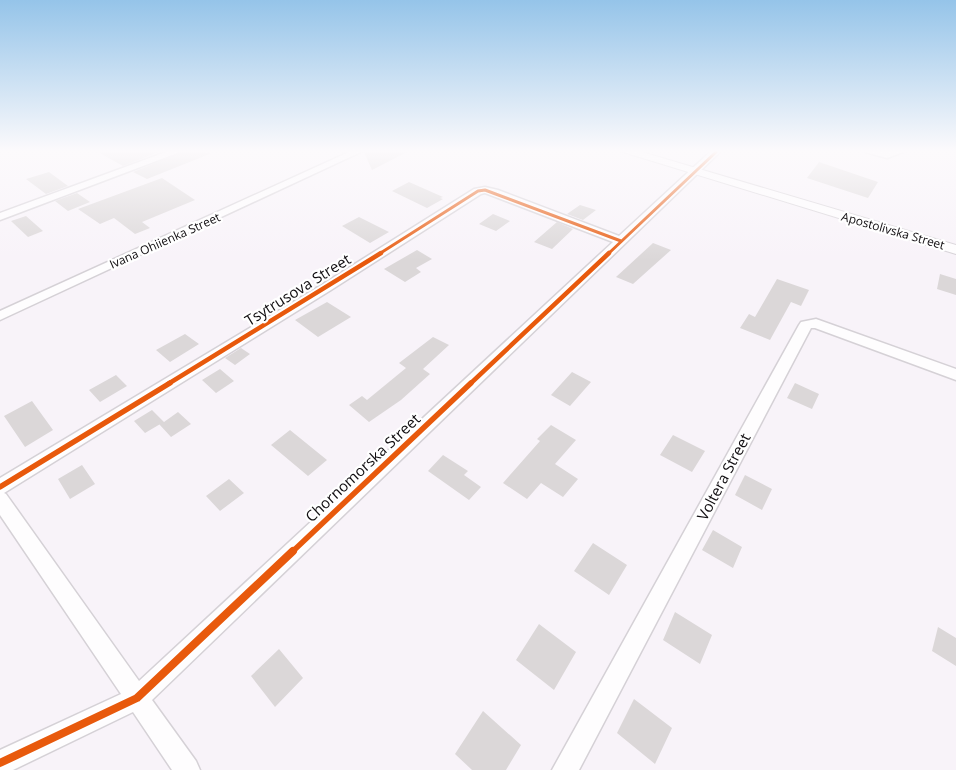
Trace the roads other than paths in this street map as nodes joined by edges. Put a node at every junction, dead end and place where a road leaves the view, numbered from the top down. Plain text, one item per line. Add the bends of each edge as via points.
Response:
1 (79, 188) edge
2 (279, 188) edge
3 (678, 188) edge
4 (745, 188) edge
5 (0, 217) edge
6 (621, 241) junction
7 (956, 250) edge
8 (0, 316) edge
9 (956, 375) edge
10 (0, 487) edge
11 (0, 500) edge
12 (137, 698) junction
13 (0, 763) edge
14 (187, 770) edge
15 (565, 770) edge

1 - 5 street
2 - 8 street, Ivana Ohiienka Street
3 - 6 street, Chornomorska Street
4 - 7 street, Apostolivska Street
6 - 10 street, Tsytrusova Street via 494,192 478,191
6 - 12 street, Chornomorska Street
9 - 15 street, Voltera Street via 816,323 806,325
11 - 12 street
12 - 13 street, Chornomorska Street
12 - 14 street

